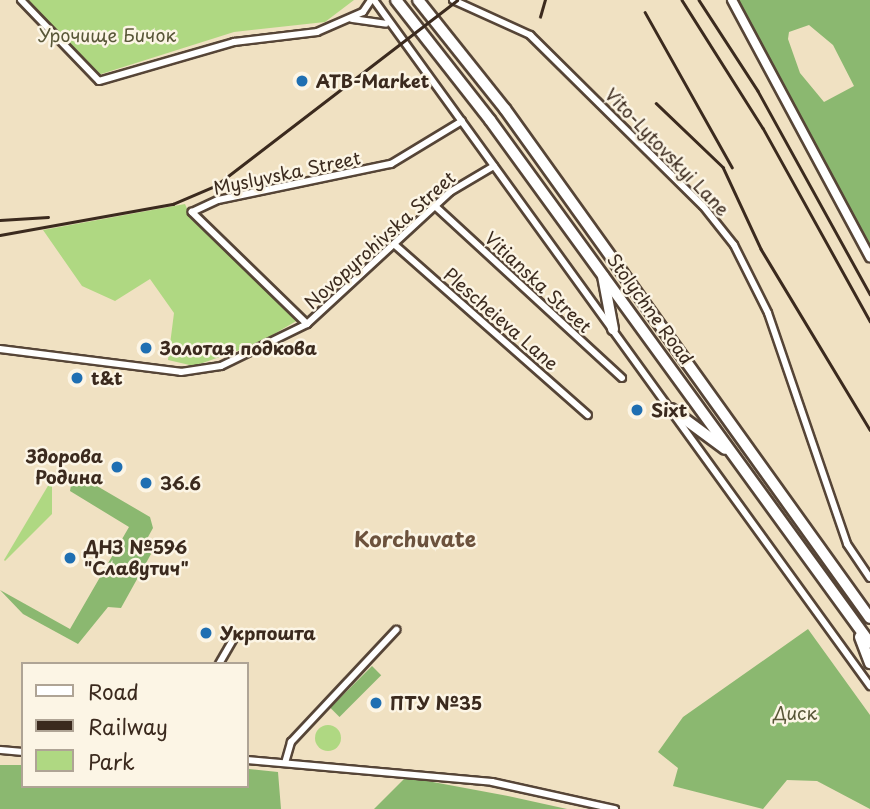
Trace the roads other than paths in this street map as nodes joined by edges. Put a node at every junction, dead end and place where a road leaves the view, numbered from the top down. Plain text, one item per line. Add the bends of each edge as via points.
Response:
1 (21, 0) edge
2 (372, 0) edge
3 (396, 0) edge
4 (418, 0) edge
5 (453, 0) edge
6 (732, 0) edge
7 (350, 19) junction
8 (386, 24) junction
9 (462, 121) junction
10 (494, 166) junction
11 (435, 206) junction
12 (395, 245) junction
13 (870, 257) edge
14 (603, 273) junction
15 (307, 324) junction
16 (613, 329) junction
17 (0, 349) edge
18 (622, 378) dead end
19 (671, 409) junction
20 (587, 415) dead end
21 (732, 455) junction
22 (870, 578) edge
23 (850, 615) junction
24 (870, 615) edge
25 (396, 630) dead end
26 (235, 635) dead end
27 (870, 643) edge
28 (220, 662) edge
29 (870, 663) edge
30 (870, 686) edge
31 (0, 751) edge
32 (21, 752) edge
33 (248, 760) edge
34 (285, 763) junction
35 (615, 809) edge

1 - 7 street via 99,81 234,42 292,39
2 - 7 street
2 - 8 street
3 - 14 highway, Stolychne Road
4 - 24 highway, Stolychne Road via 505,109
5 - 22 street, Vito-Lytovskyi Lane via 530,35 703,206 734,245 768,313 847,544
6 - 13 street
7 - 8 street
8 - 9 street
9 - 10 street
9 - 15 street, Myslyvska Street via 391,164 218,200 192,212 196,223
10 - 11 street, Novopyrohivska Street
10 - 16 street
11 - 12 street, Novopyrohivska Street
11 - 18 street, Vitianska Street
12 - 15 street, Novopyrohivska Street
12 - 20 street, Plescheieva Lane
14 - 16 highway
14 - 21 highway, Stolychne Road
15 - 17 street, Novopyrohivska Street via 250,355 195,372
16 - 19 street
19 - 21 highway
19 - 30 street
21 - 23 highway, Stolychne Road
23 - 27 highway, Stolychne Road
23 - 29 highway
25 - 34 street via 291,742
26 - 28 street
31 - 32 street
33 - 34 street
34 - 35 street via 492,782

